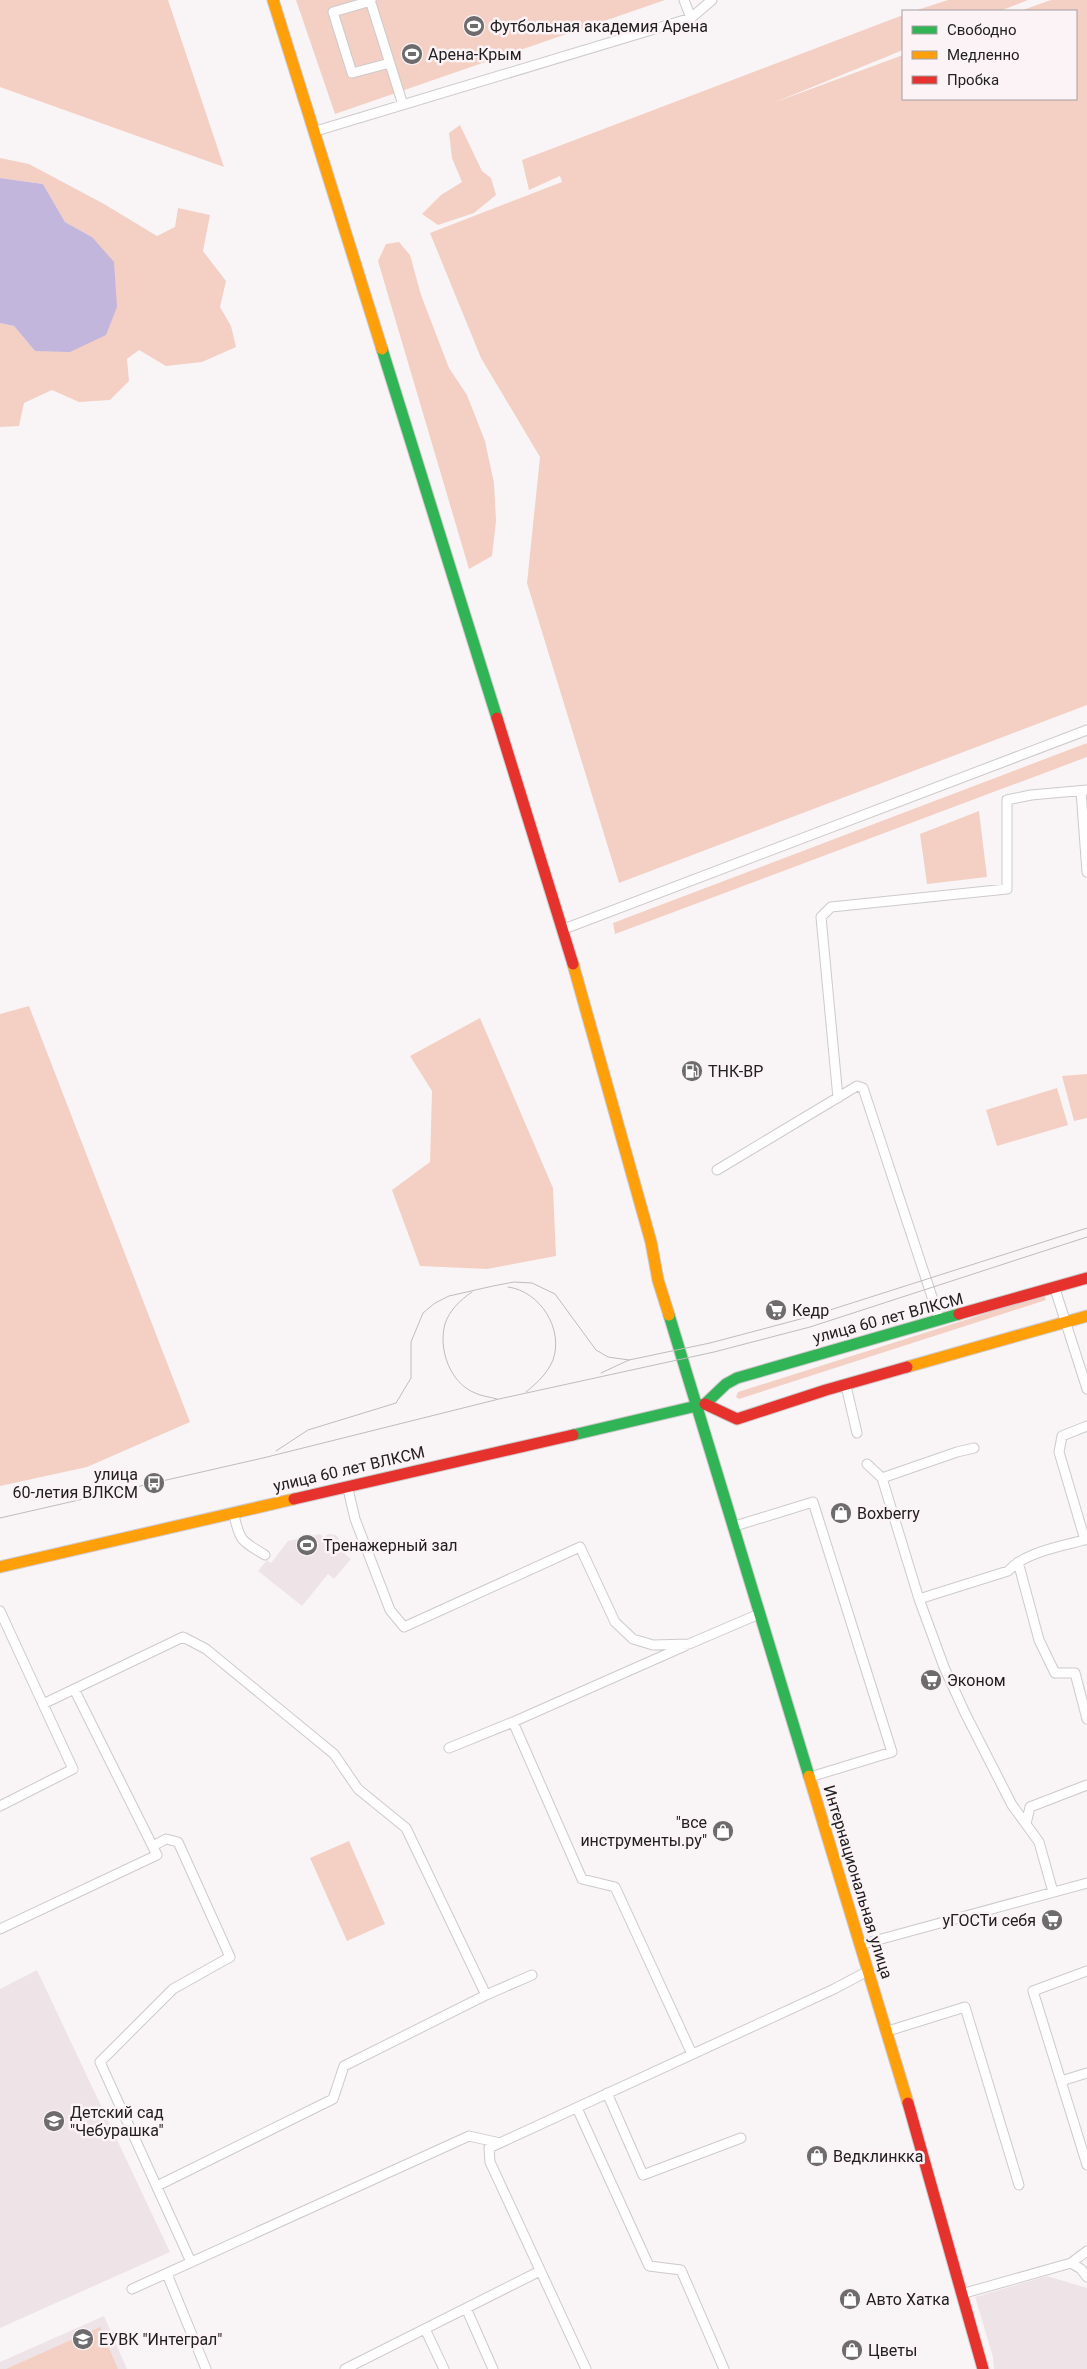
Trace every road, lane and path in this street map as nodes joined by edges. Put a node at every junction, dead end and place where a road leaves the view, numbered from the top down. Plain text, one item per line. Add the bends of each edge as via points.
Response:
1 (273, 0) edge
2 (371, 0) edge
3 (684, 0) edge
4 (712, 0) edge
5 (691, 18) junction
6 (390, 63) junction
7 (403, 105) junction
8 (314, 132) junction
9 (1087, 730) edge
10 (1084, 791) edge
11 (1087, 872) edge
12 (563, 929) junction
13 (838, 1098) junction
14 (717, 1170) dead end
15 (1087, 1278) edge
16 (1055, 1288) junction
17 (1087, 1316) edge
18 (940, 1320) junction
19 (1065, 1323) junction
20 (846, 1385) junction
21 (1087, 1389) edge
22 (700, 1405) junction
23 (1087, 1426) edge
24 (857, 1433) dead end
25 (974, 1448) dead end
26 (867, 1464) dead end
27 (882, 1478) junction
28 (348, 1486) junction
29 (234, 1513) junction
30 (733, 1527) junction
31 (1086, 1540) edge
32 (265, 1555) dead end
33 (1018, 1562) junction
34 (0, 1567) edge
35 (919, 1600) junction
36 (0, 1611) edge
37 (759, 1614) junction
38 (689, 1644) junction
39 (74, 1689) junction
40 (43, 1704) junction
41 (1087, 1719) edge
42 (513, 1722) junction
43 (449, 1748) dead end
44 (808, 1778) junction
45 (1087, 1785) edge
46 (0, 1806) edge
47 (1026, 1824) junction
48 (153, 1846) junction
49 (1087, 1883) edge
50 (1053, 1892) junction
51 (0, 1929) edge
52 (860, 1945) junction
53 (868, 1970) junction
54 (1087, 1971) edge
55 (532, 1975) dead end
56 (486, 1994) junction
57 (887, 2031) junction
58 (692, 2054) junction
59 (1087, 2073) edge
60 (1061, 2081) junction
61 (607, 2094) junction
62 (576, 2108) junction
63 (741, 2138) dead end
64 (500, 2143) junction
65 (1087, 2165) edge
66 (1019, 2185) dead end
67 (157, 2186) junction
68 (1087, 2251) edge
69 (191, 2262) junction
70 (1071, 2263) junction
71 (540, 2271) junction
72 (166, 2274) junction
73 (1087, 2277) edge
74 (132, 2289) dead end
75 (962, 2294) junction
76 (466, 2308) junction
77 (425, 2329) junction
78 (206, 2369) edge
79 (345, 2369) edge
80 (444, 2369) edge
81 (494, 2369) edge
82 (586, 2369) edge
83 (724, 2369) edge
84 (983, 2369) edge

1 - 8 main road, Интернациональная улица
2 - 6 lane
2 - 6 lane via 333,12 352,73
3 - 5 lane
4 - 5 lane
5 - 7 lane
6 - 7 lane
7 - 8 lane
8 - 12 main road, Интернациональная улица
9 - 12 lane
10 - 11 lane
10 - 13 lane via 1006,800 1007,889 825,911 821,917
12 - 22 main road, Интернациональная улица via 651,1242 658,1280
13 - 14 lane
13 - 18 lane via 857,1086 867,1093
15 - 16 main road, улица 60 лет ВЛКСМ
16 - 18 main road, улица 60 лет ВЛКСМ
16 - 19 lane
17 - 19 main road
18 - 22 main road, улица 60 лет ВЛКСМ via 737,1378
19 - 20 main road
19 - 21 lane
20 - 22 main road via 736,1419
20 - 24 lane
22 - 28 main road, улица 60 лет ВЛКСМ
22 - 30 main road, Интернациональная улица
23 - 31 lane via 1062,1436 1059,1452
25 - 27 lane
26 - 27 lane
27 - 35 lane
28 - 29 main road, улица 60 лет ВЛКСМ
28 - 38 lane via 355,1519 390,1610 404,1626 580,1547 615,1622 633,1639 653,1645
29 - 32 lane via 238,1536
29 - 34 main road, улица 60 лет ВЛКСМ
30 - 37 main road, Интернациональная улица
30 - 44 lane via 813,1502 892,1752
31 - 33 lane
33 - 35 lane via 1008,1571
33 - 41 lane via 1045,1656 1055,1673 1075,1673
35 - 47 lane via 965,1713 1012,1805
36 - 40 lane
37 - 38 lane
37 - 44 main road, Интернациональная улица
38 - 42 lane
39 - 40 lane
39 - 48 lane
39 - 56 lane via 183,1637 206,1648 334,1754 358,1789 406,1828
40 - 46 lane via 73,1769
42 - 43 lane
42 - 58 lane via 582,1880 615,1887
44 - 52 main road, Интернациональная улица
45 - 47 lane via 1030,1807
47 - 50 lane via 1039,1842
48 - 51 lane via 157,1855
48 - 67 lane via 166,1839 178,1842 230,1957 173,1989 100,2062
49 - 50 lane
50 - 52 lane
52 - 53 main road, Интернациональная улица
53 - 57 main road, Интернациональная улица
53 - 58 lane
54 - 60 lane via 1033,1991
55 - 56 lane
56 - 67 lane via 344,2066 333,2099
57 - 66 lane via 965,2007
57 - 75 main road, Интернациональная улица
58 - 61 lane
59 - 60 lane
60 - 65 lane
61 - 62 lane
61 - 63 lane via 643,2175
62 - 64 lane
62 - 83 lane via 650,2266 681,2270
64 - 69 lane via 469,2136
64 - 71 lane via 489,2148 490,2162
67 - 69 lane
68 - 70 lane
69 - 72 lane
70 - 73 lane
70 - 75 lane
71 - 76 lane
71 - 82 lane
72 - 74 lane
72 - 78 lane
75 - 84 main road, Интернациональная улица
76 - 77 lane
76 - 81 lane
77 - 79 lane
77 - 80 lane

